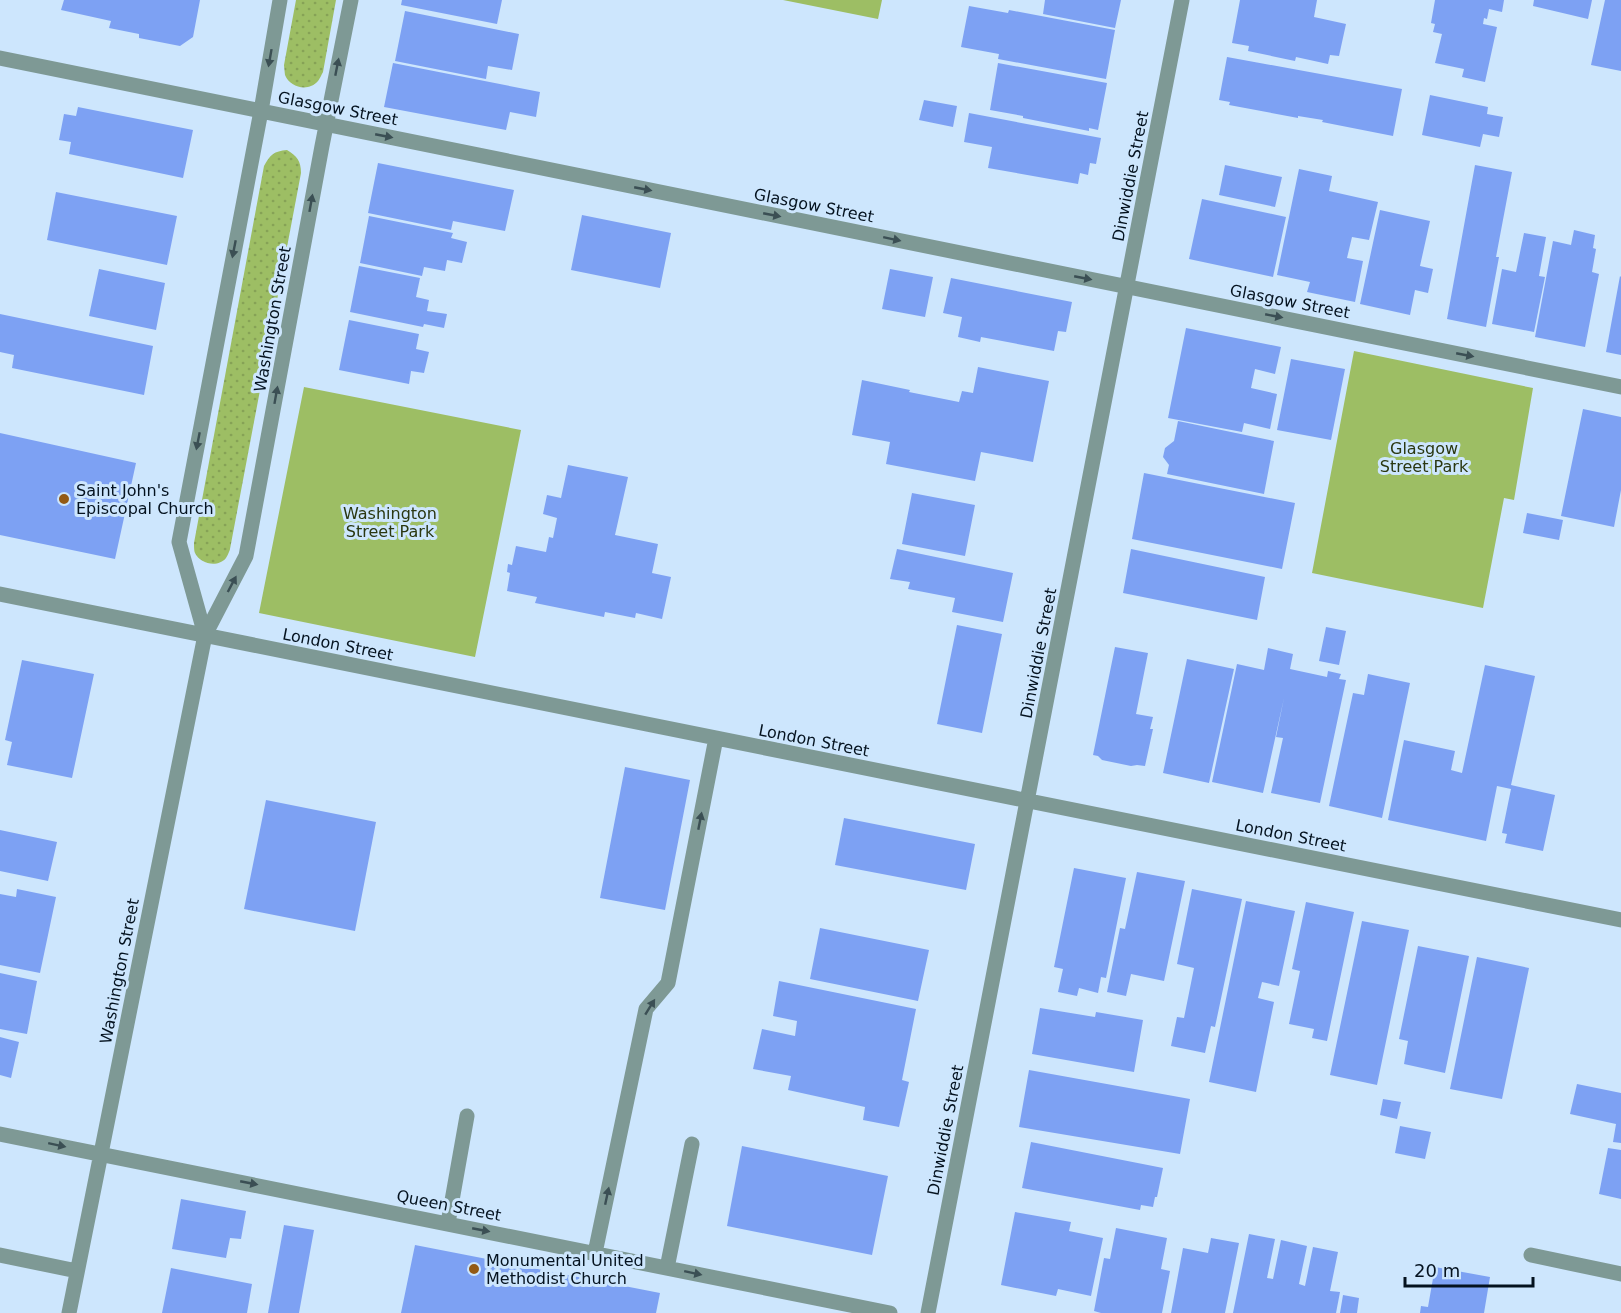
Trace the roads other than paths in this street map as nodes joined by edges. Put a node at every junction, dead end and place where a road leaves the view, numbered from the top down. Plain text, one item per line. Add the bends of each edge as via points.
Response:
1 (280, 0) edge
2 (351, 0) edge
3 (1182, 0) edge
4 (0, 58) edge
5 (261, 111) junction
6 (326, 124) junction
7 (1127, 287) junction
8 (1621, 387) edge
9 (0, 594) edge
10 (205, 635) junction
11 (716, 738) junction
12 (1028, 801) junction
13 (1621, 920) edge
14 (467, 1116) dead end
15 (0, 1134) edge
16 (692, 1144) dead end
17 (101, 1154) junction
18 (448, 1224) junction
19 (595, 1253) junction
20 (0, 1255) edge
21 (1531, 1256) dead end
22 (667, 1268) junction
23 (77, 1271) junction
24 (1621, 1274) edge
25 (69, 1313) edge
26 (890, 1313) edge
27 (928, 1313) edge

1 -> 5 street, Washington Street
6 -> 2 street, Washington Street
3 - 7 street, Dinwiddie Street
4 - 5 street, Glasgow Street
5 - 6 street, Glasgow Street
5 -> 10 street, Washington Street via 179,542
6 -> 7 street, Glasgow Street
10 -> 6 street, Washington Street via 246,556
7 -> 8 street, Glasgow Street
7 - 12 street, Dinwiddie Street
9 - 10 street, London Street
10 - 11 street, London Street
10 - 17 street, Washington Street
11 - 12 street, London Street
19 -> 11 street via 646,1009 668,983
12 - 13 street, London Street
12 - 27 street, Dinwiddie Street
14 - 18 street
15 -> 17 street, Queen Street
16 - 22 street
17 -> 18 street, Queen Street
17 - 23 street, Washington Street
18 -> 19 street, Queen Street
19 - 22 street, Queen Street
20 - 23 street
21 - 24 street
22 -> 26 street, Queen Street
23 - 25 street, Washington Street

